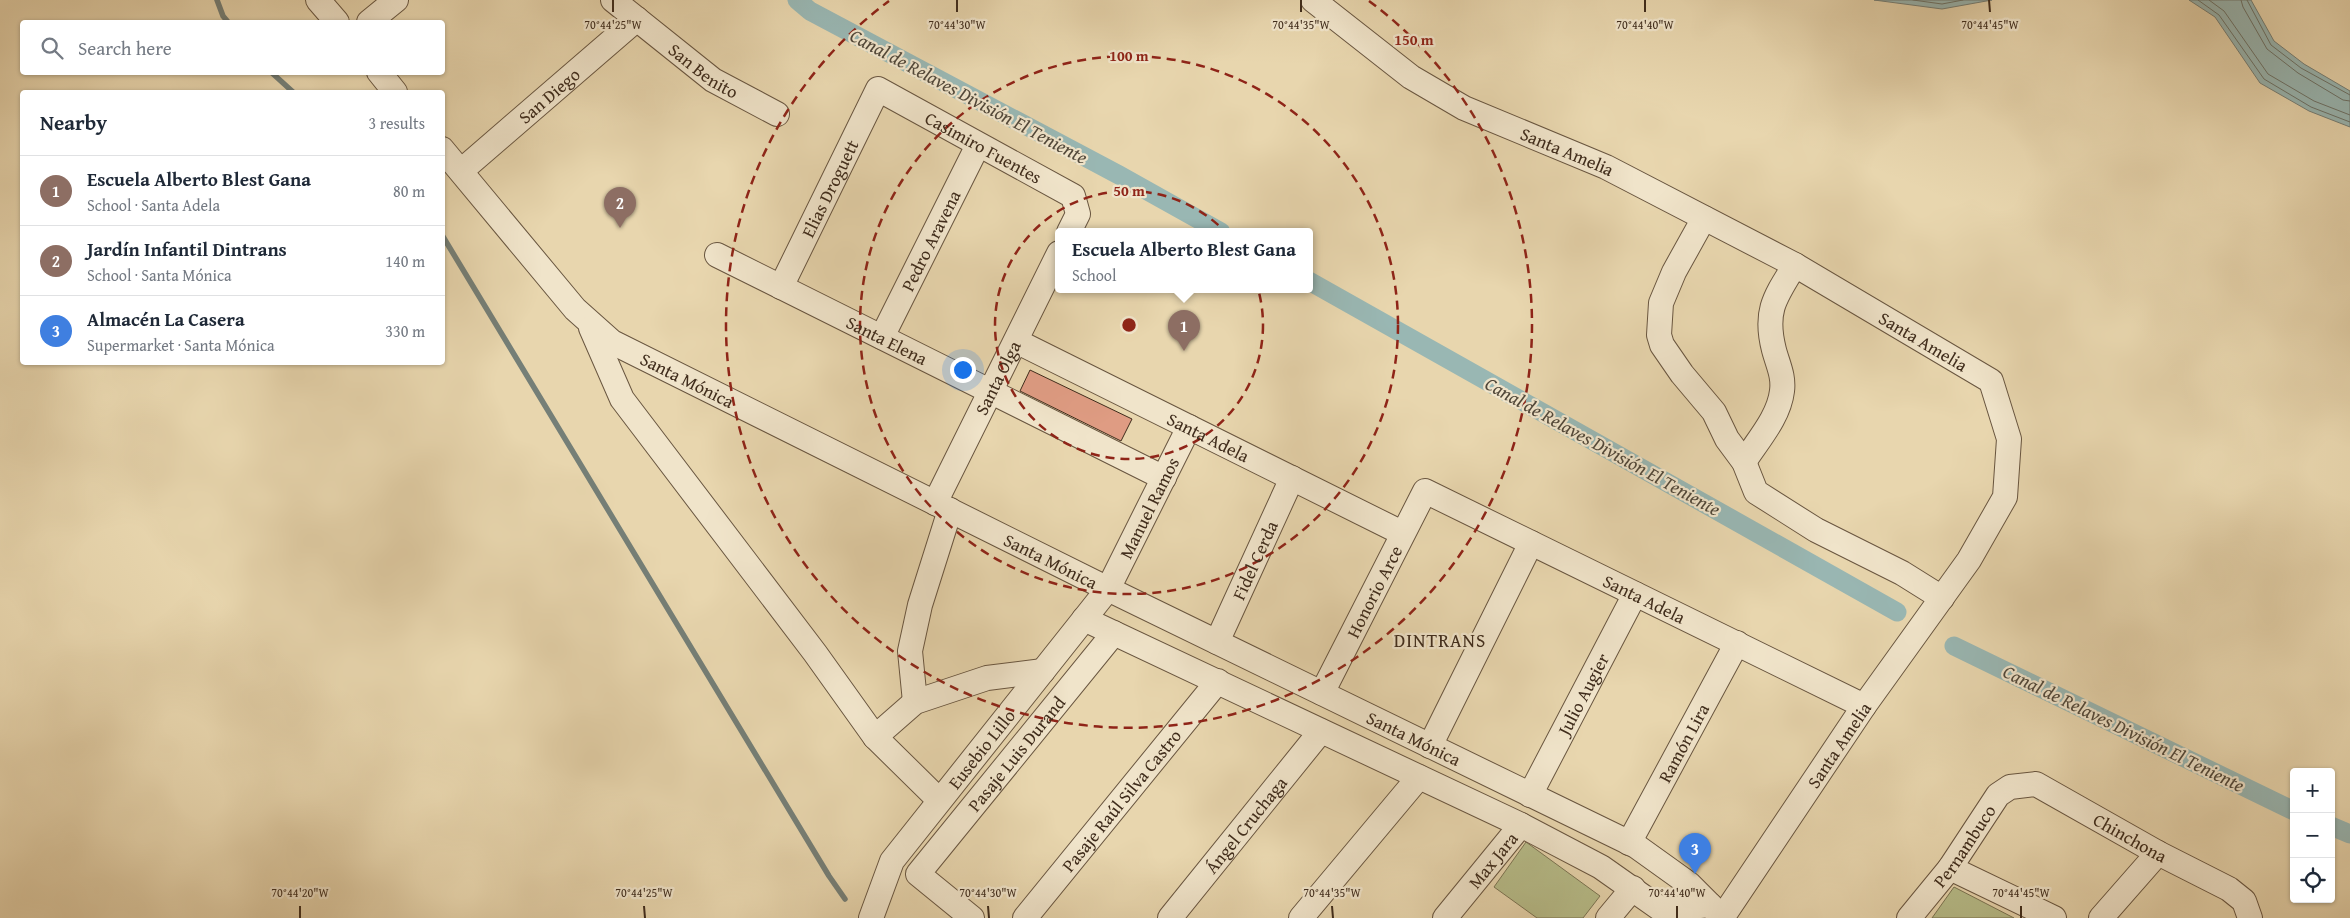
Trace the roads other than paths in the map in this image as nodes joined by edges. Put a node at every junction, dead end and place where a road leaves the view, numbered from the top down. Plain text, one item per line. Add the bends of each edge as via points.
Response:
1 (318, 0) edge
2 (396, 0) edge
3 (613, 0) edge
4 (1312, 0) edge
5 (335, 20) edge
6 (371, 20) edge
7 (637, 20) junction
8 (381, 75) edge
9 (878, 89) joint
10 (393, 90) edge
11 (777, 114) dead end
12 (978, 145) junction
13 (445, 153) edge
14 (460, 171) junction
15 (1704, 218) junction
16 (1073, 223) edge
17 (717, 255) dead end
18 (1055, 260) edge
19 (1795, 265) junction
20 (781, 287) junction
21 (587, 320) junction
22 (882, 338) junction
23 (1016, 340) junction
24 (990, 392) junction
25 (1189, 427) junction
26 (1744, 462) junction
27 (1164, 478) junction
28 (1292, 478) junction
29 (1425, 491) joint
30 (943, 507) junction
31 (1402, 533) junction
32 (1531, 543) junction
33 (1108, 589) junction
34 (1635, 594) junction
35 (1942, 598) junction
36 (1084, 619) junction
37 (1114, 634) junction
38 (1217, 642) junction
39 (1736, 643) junction
40 (1043, 671) junction
41 (1218, 682) junction
42 (1322, 693) junction
43 (915, 702) junction
44 (1864, 706) junction
45 (1321, 731) junction
46 (875, 737) junction
47 (1430, 746) junction
48 (1419, 777) junction
49 (1530, 795) junction
50 (1998, 795) joint
51 (939, 800) junction
52 (1521, 825) junction
53 (1629, 843) junction
54 (2158, 853) junction
55 (1950, 868) junction
56 (1633, 888) junction
57 (1718, 914) edge
58 (871, 918) edge
59 (972, 918) edge
60 (1025, 918) edge
61 (1170, 918) edge
62 (1301, 918) edge
63 (1445, 918) edge
64 (1608, 918) edge
65 (1909, 918) edge
66 (2054, 918) edge
67 (2101, 918) edge
68 (2250, 918) edge

1 - 5 street
2 - 6 street
3 - 7 street, San Benito
4 - 15 street, Santa Amelia via 1411,77 1464,108 1606,167
7 - 11 street, San Benito via 713,80
7 - 14 street, San Diego
8 - 10 street
9 - 12 street, Casimiro Fuentes
9 - 20 street, Elias Droguett
12 - 16 street, Casimiro Fuentes via 1073,196
12 - 22 street, Pedro Aravena
13 - 14 street, Santa Mónica
14 - 21 street, Santa Mónica
15 - 19 street, Santa Amelia
15 - 26 street via 1661,303 1659,335 1662,345 1714,412
17 - 20 street, Santa Elena
18 - 23 street, Santa Olga
19 - 26 street via 1773,301 1770,323 1774,350 1783,376 1782,393 1773,419
19 - 35 street, Santa Amelia via 1991,381 2009,439 2005,497 1969,560
20 - 22 street, Santa Elena
21 - 30 street, Santa Mónica via 612,342
21 - 46 street via 622,399
22 - 24 street, Santa Elena
23 - 24 street, Santa Olga
23 - 25 street, Santa Adela
24 - 27 street, Santa Elena
24 - 30 street, Santa Olga
25 - 27 street, Manuel Ramos
25 - 28 street, Santa Adela
26 - 35 street via 1756,492 1816,530 1902,573
27 - 33 street, Manuel Ramos
28 - 31 street, Santa Adela
28 - 38 street, Fidel Cerda
29 - 31 street, Honorio Arce
29 - 32 street, Santa Adela
30 - 33 street, Santa Mónica
30 - 43 street, Santa Olga via 910,651
31 - 42 street, Honorio Arce
32 - 34 street, Santa Adela
32 - 47 street
33 - 36 street, Eusebio Lillo
33 - 38 street, Santa Mónica
34 - 39 street, Santa Adela
34 - 49 street, Julio Augier
35 - 44 street, Santa Amelia
36 - 37 street, Santa Mónica
36 - 40 street, Eusebio Lillo
37 - 41 street, Santa Mónica
37 - 59 street, Pasaje Luis Durand via 918,874
38 - 42 street, Santa Mónica
39 - 44 street, Santa Adela
39 - 53 street, Ramón Lira
40 - 43 street via 987,678
40 - 51 street, Eusebio Lillo
41 - 45 street, Santa Mónica
41 - 60 street, Pasaje Raúl Silva Castro
42 - 47 street, Santa Mónica
43 - 46 street
44 - 57 street, Santa Amelia
45 - 48 street, Santa Mónica
45 - 61 street, Ángel Cruchaga
46 - 51 street
47 - 49 street, Santa Mónica
48 - 52 street, Santa Mónica
48 - 62 street
49 - 53 street, Santa Mónica
50 - 54 street, Chinchona via 2010,787 2036,784
50 - 55 street, Pernambuco
51 - 58 street, Eusebio Lillo via 892,861
52 - 56 street, Santa Mónica via 1601,867
52 - 63 street, Max Jara
53 - 57 street, Santa Mónica via 1689,884
54 - 67 street
54 - 68 street, Chinchona via 2229,889 2244,901
55 - 65 street, Pernambuco
55 - 66 street
56 - 57 street, Santa Mónica via 1662,910
56 - 64 street

